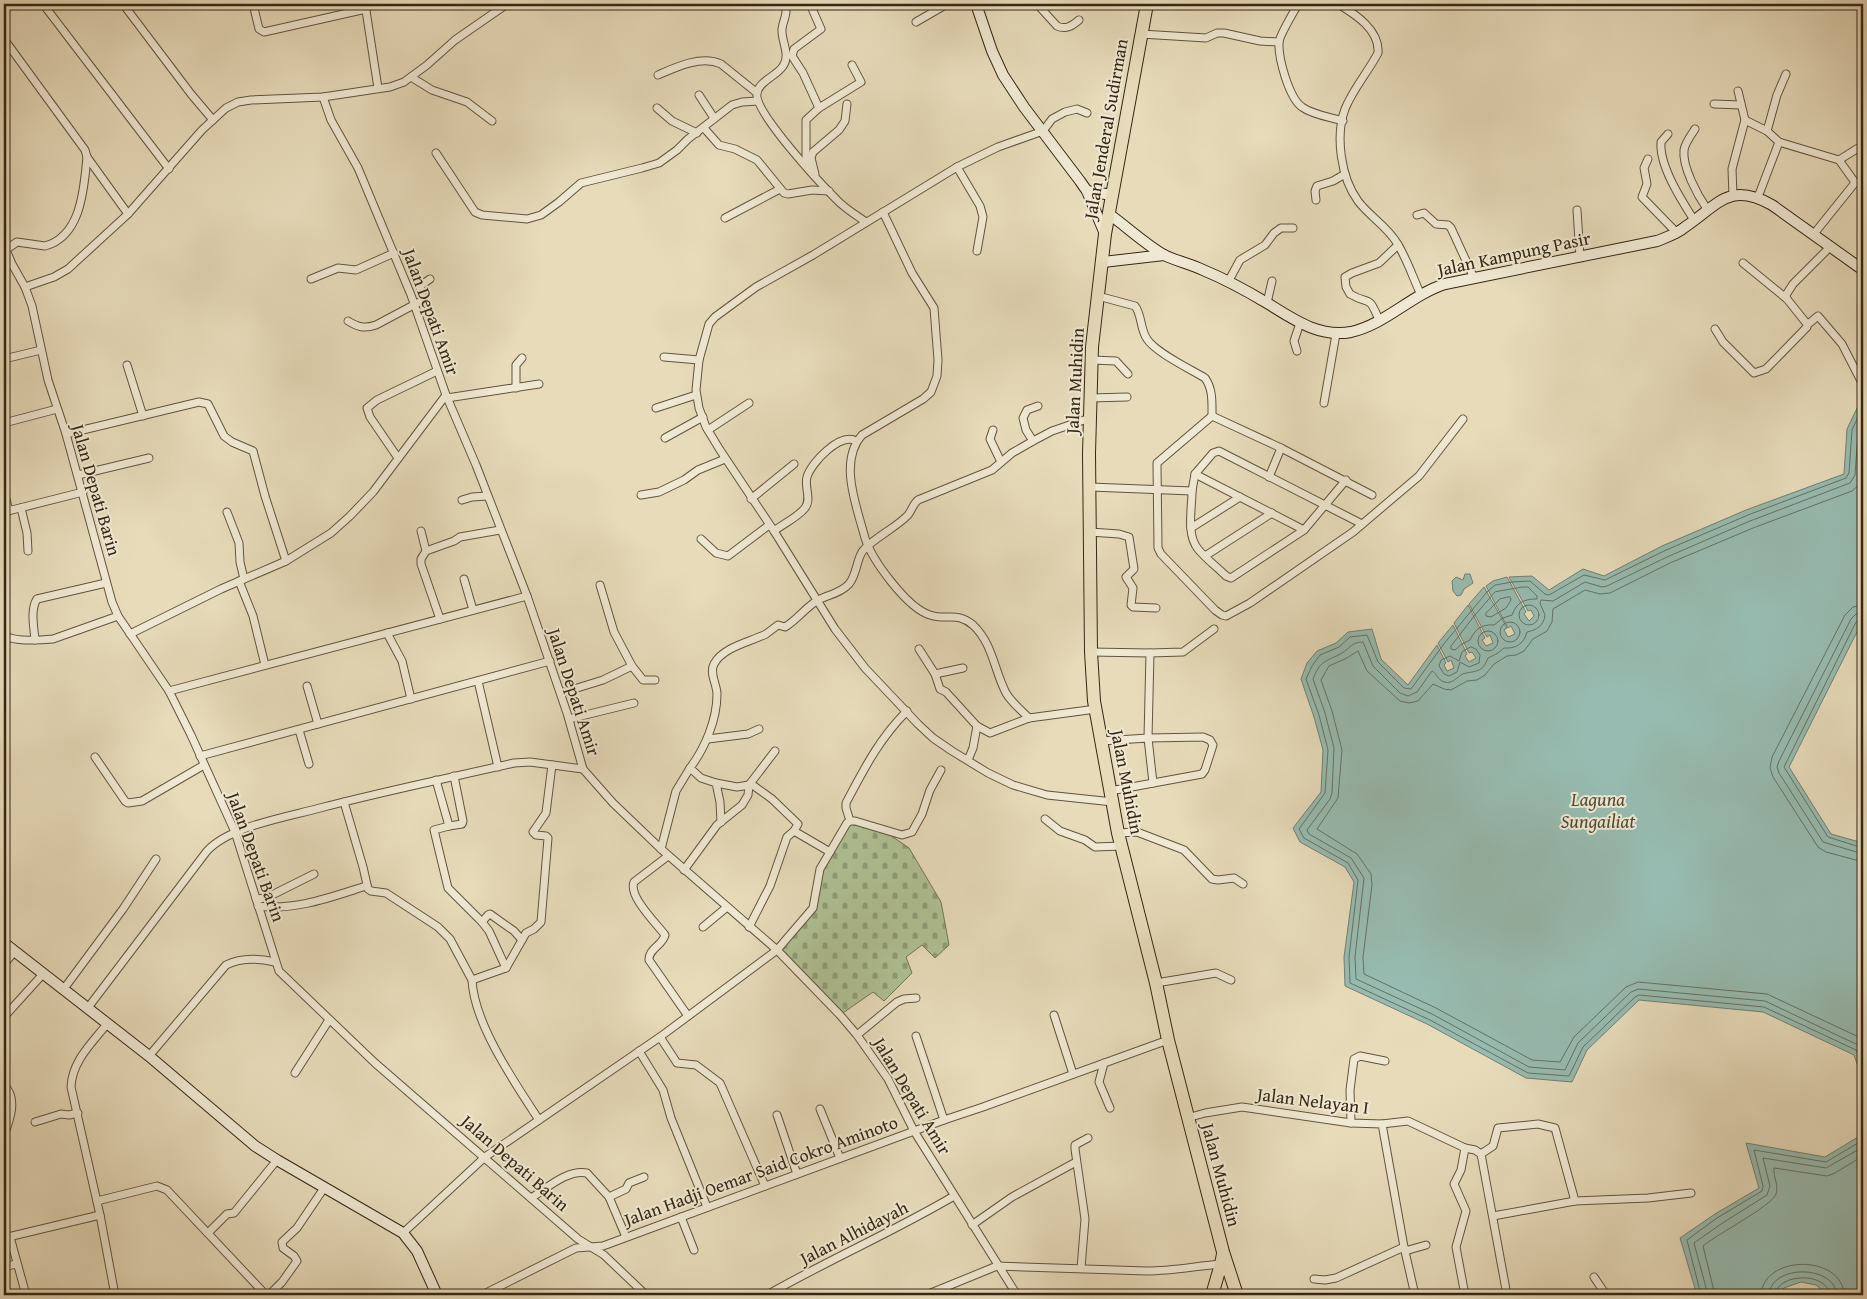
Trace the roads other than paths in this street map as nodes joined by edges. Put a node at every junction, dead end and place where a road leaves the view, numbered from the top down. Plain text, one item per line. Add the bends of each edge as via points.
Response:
1 (43, 4) edge
2 (123, 4) edge
3 (253, 4) edge
4 (507, 4) edge
5 (784, 4) edge
6 (810, 4) edge
7 (947, 4) edge
8 (1037, 4) edge
9 (1147, 4) edge
10 (1298, 4) edge
11 (1338, 4) edge
12 (979, 5) edge
13 (366, 6) edge
14 (1079, 20) dead end
15 (916, 22) dead end
16 (1141, 34) junction
17 (4, 40) edge
18 (1279, 42) junction
19 (852, 65) dead end
20 (1786, 74) dead end
21 (658, 76) dead end
22 (411, 77) junction
23 (378, 88) junction
24 (1738, 91) dead end
25 (757, 93) junction
26 (699, 95) dead end
27 (323, 97) junction
28 (758, 101) junction
29 (847, 104) dead end
30 (1714, 104) dead end
31 (1741, 105) junction
32 (657, 108) dead end
33 (819, 108) junction
34 (1087, 113) dead end
35 (714, 118) junction
36 (213, 120) junction
37 (1745, 120) junction
38 (492, 121) dead end
39 (1342, 121) junction
40 (704, 128) junction
41 (1695, 129) dead end
42 (1043, 131) junction
43 (1767, 131) junction
44 (697, 133) junction
45 (1668, 134) dead end
46 (1779, 142) junction
47 (1863, 145) edge
48 (436, 153) dead end
49 (87, 156) junction
50 (1648, 159) dead end
51 (1839, 160) junction
52 (806, 165) junction
53 (958, 167) junction
54 (169, 169) junction
55 (1345, 174) junction
56 (816, 175) junction
57 (780, 189) junction
58 (829, 191) junction
59 (1087, 191) junction
60 (1112, 195) junction
61 (1733, 196) junction
62 (1758, 197) junction
63 (1316, 200) dead end
64 (1707, 209) junction
65 (1577, 210) dead end
66 (883, 212) junction
67 (128, 214) junction
68 (1109, 214) junction
69 (1416, 214) dead end
70 (725, 218) dead end
71 (1694, 220) junction
72 (866, 222) junction
73 (1293, 228) dead end
74 (1677, 233) junction
75 (1105, 234) junction
76 (1813, 235) junction
77 (1398, 245) junction
78 (1830, 247) junction
79 (4, 249) edge
80 (977, 251) dead end
81 (394, 253) junction
82 (1164, 255) junction
83 (1580, 257) junction
84 (1103, 262) junction
85 (1743, 263) dead end
86 (1863, 270) edge
87 (1474, 278) junction
88 (311, 279) dead end
89 (430, 279) dead end
90 (1272, 281) dead end
91 (1228, 282) junction
92 (25, 287) junction
93 (1421, 295) junction
94 (1098, 296) junction
95 (1787, 299) junction
96 (1267, 303) junction
97 (415, 304) junction
98 (1379, 320) junction
99 (348, 321) dead end
100 (1300, 323) junction
101 (1808, 326) junction
102 (1715, 329) dead end
103 (1336, 334) junction
104 (41, 350) junction
105 (1296, 351) dead end
106 (664, 357) dead end
107 (522, 358) dead end
108 (4, 360) edge
109 (699, 360) junction
110 (1092, 360) junction
111 (126, 365) dead end
112 (437, 371) junction
113 (1128, 374) dead end
114 (1861, 381) dead end
115 (539, 384) dead end
116 (516, 388) junction
117 (696, 396) junction
118 (1127, 396) dead end
119 (446, 397) junction
120 (1090, 398) junction
121 (749, 403) dead end
122 (1324, 404) dead end
123 (1038, 406) dead end
124 (656, 408) dead end
125 (57, 409) junction
126 (143, 416) junction
127 (1212, 416) junction
128 (703, 417) junction
129 (1090, 418) junction
130 (1463, 419) dead end
131 (4, 422) edge
132 (708, 430) junction
133 (993, 430) dead end
134 (66, 434) junction
135 (664, 438) dead end
136 (856, 441) junction
137 (1033, 441) junction
138 (1282, 448) junction
139 (149, 458) dead end
140 (398, 458) junction
141 (725, 459) junction
142 (1000, 462) junction
143 (794, 464) dead end
144 (1195, 474) junction
145 (78, 475) junction
146 (1269, 477) junction
147 (1346, 480) junction
148 (1090, 487) junction
149 (1157, 490) junction
150 (1192, 491) junction
151 (4, 492) edge
152 (82, 492) junction
153 (641, 495) dead end
154 (1372, 495) dead end
155 (487, 496) junction
156 (1240, 497) junction
157 (751, 498) junction
158 (462, 500) dead end
159 (1325, 506) junction
160 (21, 508) junction
161 (6, 512) edge
162 (227, 512) dead end
163 (1272, 512) junction
164 (1362, 524) junction
165 (771, 528) junction
166 (1191, 528) junction
167 (500, 530) junction
168 (1304, 530) junction
169 (421, 531) dead end
170 (1090, 532) junction
171 (701, 539) dead end
172 (873, 543) junction
173 (28, 551) dead end
174 (426, 551) junction
175 (1205, 556) junction
176 (286, 561) junction
177 (464, 579) dead end
178 (241, 580) junction
179 (106, 583) junction
180 (600, 585) dead end
181 (527, 596) junction
182 (817, 601) junction
183 (1156, 608) dead end
184 (473, 610) junction
185 (118, 616) junction
186 (440, 619) junction
187 (1214, 629) dead end
188 (387, 633) junction
189 (130, 634) junction
190 (4, 635) edge
191 (36, 640) junction
192 (919, 649) dead end
193 (1091, 652) junction
194 (1150, 653) junction
195 (550, 661) junction
196 (265, 665) junction
197 (632, 666) junction
198 (963, 668) dead end
199 (935, 674) junction
200 (655, 680) dead end
201 (478, 681) junction
202 (307, 686) dead end
203 (169, 691) junction
204 (561, 693) junction
205 (411, 699) junction
206 (634, 703) dead end
207 (1096, 709) junction
208 (907, 711) junction
209 (1029, 718) junction
210 (569, 719) junction
211 (318, 724) junction
212 (977, 726) junction
213 (759, 729) dead end
214 (299, 730) junction
215 (1148, 738) junction
216 (708, 739) junction
217 (1101, 741) junction
218 (775, 751) dead end
219 (200, 756) junction
220 (96, 757) dead end
221 (968, 760) junction
222 (309, 764) dead end
223 (204, 765) junction
224 (552, 765) junction
225 (498, 767) junction
226 (690, 768) junction
227 (583, 769) junction
228 (941, 770) dead end
229 (454, 776) junction
230 (436, 780) junction
231 (716, 783) junction
232 (1153, 783) junction
233 (749, 785) junction
234 (1110, 801) junction
235 (344, 802) junction
236 (1045, 819) dead end
237 (850, 821) junction
238 (721, 822) junction
239 (449, 826) junction
240 (794, 830) junction
241 (235, 832) junction
242 (1118, 832) junction
243 (1122, 846) junction
244 (661, 849) junction
245 (830, 852) junction
246 (668, 856) junction
247 (156, 859) dead end
248 (684, 870) junction
249 (314, 874) dead end
250 (1243, 884) dead end
251 (366, 886) junction
252 (258, 904) junction
253 (726, 907) junction
254 (482, 922) junction
255 (703, 927) dead end
256 (749, 927) junction
257 (522, 940) junction
258 (4, 943) edge
259 (777, 950) junction
260 (15, 951) junction
261 (274, 962) junction
262 (4, 964) edge
263 (506, 968) junction
264 (43, 974) junction
265 (472, 980) junction
266 (1231, 980) dead end
267 (1156, 983) junction
268 (63, 990) junction
269 (916, 998) dead end
270 (87, 1009) junction
271 (1054, 1015) dead end
272 (688, 1016) junction
273 (4, 1017) edge
274 (329, 1020) junction
275 (107, 1024) junction
276 (857, 1035) junction
277 (916, 1036) dead end
278 (660, 1037) junction
279 (1168, 1040) junction
280 (639, 1051) junction
281 (148, 1056) junction
282 (1385, 1061) dead end
283 (1104, 1063) junction
284 (295, 1074) dead end
285 (1073, 1074) junction
286 (4, 1085) edge
287 (1110, 1108) dead end
288 (820, 1110) dead end
289 (78, 1113) junction
290 (777, 1115) dead end
291 (1187, 1118) junction
292 (540, 1120) junction
293 (944, 1120) junction
294 (36, 1122) dead end
295 (1351, 1123) junction
296 (1382, 1124) junction
297 (914, 1131) junction
298 (4, 1135) edge
299 (1088, 1138) dead end
300 (1465, 1148) junction
301 (1481, 1154) junction
302 (485, 1157) junction
303 (840, 1158) junction
304 (277, 1160) junction
305 (1076, 1162) junction
306 (797, 1174) junction
307 (644, 1177) dead end
308 (765, 1186) junction
309 (324, 1188) junction
310 (1691, 1193) dead end
311 (954, 1196) junction
312 (609, 1197) junction
313 (531, 1198) junction
314 (97, 1201) junction
315 (1575, 1201) junction
316 (707, 1207) junction
317 (100, 1215) junction
318 (1493, 1216) junction
319 (682, 1217) junction
320 (972, 1225) junction
321 (208, 1233) junction
322 (403, 1233) junction
323 (7, 1237) edge
324 (626, 1237) junction
325 (1426, 1245) dead end
326 (591, 1247) junction
327 (1404, 1249) junction
328 (694, 1250) dead end
329 (1222, 1258) junction
330 (16, 1264) junction
331 (997, 1266) junction
332 (4, 1267) edge
333 (1081, 1268) junction
334 (1594, 1277) dead end
335 (1314, 1279) dead end
336 (1237, 1294) edge
337 (26, 1295) edge
338 (115, 1295) edge
339 (267, 1295) edge
340 (437, 1295) edge
341 (482, 1295) edge
342 (646, 1295) edge
343 (766, 1295) edge
344 (926, 1295) edge
345 (1017, 1295) edge
346 (1212, 1295) edge
347 (1415, 1295) edge
348 (1465, 1295) edge
349 (1507, 1295) edge
350 (1606, 1295) edge

1 - 54 street
2 - 36 street
3 - 13 street via 259,29 264,32
4 - 22 street via 455,40
5 - 25 street via 787,12 782,31 786,62
6 - 33 street via 821,29 794,49 792,56
7 - 15 street
8 - 14 street via 1062,28 1070,27
9 - 16 highway, Jalan Jenderal Sudirman
10 - 18 street
11 - 39 street via 1371,31 1379,48 1354,90
12 - 42 street via 992,51 1003,75
13 - 23 street
16 - 18 street via 1206,38 1224,33
16 - 60 highway, Jalan Jenderal Sudirman
17 - 49 street
18 - 39 street via 1288,85 1300,106
19 - 33 street via 861,82
20 - 43 street
21 - 25 street via 699,61 714,61
22 - 23 street via 390,87
22 - 38 street via 432,90 467,102
23 - 27 street
24 - 31 street
25 - 28 street
26 - 35 street
27 - 36 street via 238,102
27 - 81 street, Jalan Depati Amir
28 - 35 street via 732,105
28 - 52 street via 779,134
29 - 56 street via 845,121 811,158
30 - 31 street
31 - 37 street
32 - 44 street via 672,121
33 - 52 street via 808,116 805,124
34 - 42 street via 1077,109 1065,112 1052,119
35 - 40 street
36 - 54 street
37 - 43 street
37 - 61 street via 1732,170
39 - 55 street
40 - 44 street
40 - 57 street via 719,145 757,160
41 - 64 street via 1685,146 1684,155 1696,190
42 - 53 street via 998,147
42 - 59 street
43 - 46 street
44 - 48 street via 659,163 585,181 542,214 527,218 475,212
45 - 71 street via 1661,142 1663,160
46 - 51 street
46 - 62 street
47 - 51 street
49 - 67 street
49 - 79 street via 82,203 66,232 50,245 17,242
50 - 74 street via 1644,168 1647,184 1642,197
51 - 76 street via 1854,184
52 - 56 street
53 - 66 street
53 - 80 street via 984,217
54 - 67 street
55 - 63 street via 1318,186 1314,192
55 - 77 street via 1358,201
56 - 58 street
57 - 58 street via 786,194
57 - 70 street
58 - 72 street
59 - 60 street
59 - 75 street
60 - 68 highway, Jalan Jenderal Sudirman
61 - 62 street, Jalan Kampung Pasir
61 - 64 street, Jalan Kampung Pasir
62 - 76 street, Jalan Kampung Pasir
64 - 71 street, Jalan Kampung Pasir
65 - 83 street
66 - 72 street
66 - 136 street via 912,273 934,308 937,376 931,392 923,399
67 - 92 street via 68,269
68 - 75 highway, Jalan Jenderal Sudirman
68 - 82 street, Jalan Kampung Pasir
69 - 87 street via 1424,213 1436,224 1451,228
71 - 74 street, Jalan Kampung Pasir
72 - 109 street via 756,287 715,317 709,324
73 - 91 street via 1281,228 1265,245 1240,260
74 - 83 street, Jalan Kampung Pasir via 1648,243
75 - 84 highway, Jalan Jenderal Sudirman
76 - 78 street, Jalan Kampung Pasir
77 - 93 street
77 - 98 street via 1379,263 1346,275 1344,280 1350,294 1370,302
78 - 86 street, Jalan Kampung Pasir
78 - 95 street via 1793,284
79 - 92 street, Jalan Depati Barin
81 - 88 street via 356,270 338,268
81 - 97 street, Jalan Depati Amir
82 - 84 street, Jalan Kampung Pasir
82 - 91 street, Jalan Kampung Pasir
83 - 87 street, Jalan Kampung Pasir
84 - 94 highway, Jalan Muhidin
85 - 95 street
87 - 93 street, Jalan Kampung Pasir via 1445,284
89 - 97 street via 420,286 424,299
90 - 96 street
91 - 96 street, Jalan Kampung Pasir
92 - 104 street, Jalan Depati Barin
93 - 98 street, Jalan Kampung Pasir
94 - 110 highway, Jalan Muhidin
94 - 127 street via 1135,306 1143,332 1151,344 1205,378 1209,384
95 - 101 street
96 - 100 street, Jalan Kampung Pasir
97 - 99 street via 368,328 360,328
97 - 112 street, Jalan Depati Amir
98 - 103 street, Jalan Kampung Pasir via 1363,328
100 - 103 street, Jalan Kampung Pasir
100 - 105 street via 1294,340
101 - 102 street via 1766,369 1754,373 1723,342
101 - 114 street via 1818,316 1842,344
103 - 122 street
104 - 108 street
104 - 125 street, Jalan Depati Barin
106 - 109 street
107 - 116 street via 516,365
109 - 117 street
110 - 113 street via 1116,361
110 - 120 highway, Jalan Muhidin
111 - 126 street
112 - 119 street, Jalan Depati Amir
112 - 140 street via 367,408 370,418
115 - 116 street
116 - 119 street
117 - 124 street
117 - 128 street
118 - 120 street
119 - 140 street
119 - 155 street, Jalan Depati Amir
120 - 129 highway, Jalan Muhidin
121 - 132 street
123 - 137 street via 1027,410 1023,418
125 - 131 street
125 - 134 street, Jalan Depati Barin
126 - 134 street
126 - 176 street via 199,402 209,405 224,436 253,453
127 - 138 street
127 - 149 street via 1158,461
128 - 132 street
128 - 135 street
129 - 137 street
129 - 148 highway, Jalan Muhidin
130 - 164 street via 1419,476
132 - 141 street
133 - 142 street via 990,439
134 - 145 street, Jalan Depati Barin
136 - 165 street via 841,441 814,463 807,479 806,507
136 - 172 street via 851,466 852,486
137 - 142 street
138 - 146 street
138 - 147 street
139 - 145 street
140 - 176 street via 350,516
141 - 153 street via 659,492
141 - 157 street
142 - 172 street via 992,470 918,500 909,514
143 - 157 street
144 - 146 street via 1213,453 1219,452
144 - 150 street
144 - 156 street
145 - 152 street, Jalan Depati Barin
146 - 159 street
147 - 154 street
147 - 159 street
148 - 149 street
148 - 170 highway, Jalan Muhidin
149 - 150 street
149 - 164 street via 1159,552 1222,615 1230,615 1250,603
150 - 166 street
151 - 161 street
152 - 160 street
152 - 179 street, Jalan Depati Barin
155 - 158 street
155 - 167 street, Jalan Depati Amir
156 - 163 street
156 - 166 street
157 - 165 street
159 - 164 street
159 - 168 street
160 - 161 street
160 - 173 street
162 - 178 street via 239,542
163 - 168 street
163 - 175 street
165 - 171 street via 728,556 716,553
165 - 182 street
166 - 175 street via 1197,548
167 - 174 street via 460,537
167 - 181 street, Jalan Depati Amir
168 - 175 street via 1233,577 1226,576
169 - 174 street
170 - 183 street via 1129,537 1134,570 1126,577 1133,588 1131,605
170 - 193 highway, Jalan Muhidin
172 - 182 street via 862,553 850,583
172 - 209 street via 888,578 910,603 929,615 956,616 973,626 990,648 1007,695
174 - 186 street via 421,563
176 - 178 street
177 - 184 street
178 - 189 street
178 - 196 street
179 - 185 street, Jalan Depati Barin
179 - 191 street via 37,598 33,613
180 - 197 street via 614,632
181 - 184 street
181 - 195 street, Jalan Depati Amir
182 - 208 street via 865,668
182 - 216 street via 787,625 778,625 766,634 739,644 714,664 718,694
184 - 186 street
185 - 189 street, Jalan Depati Barin
185 - 191 street via 62,637
186 - 188 street
187 - 194 street via 1184,652
188 - 196 street
188 - 205 street via 402,661
189 - 203 street, Jalan Depati Barin
190 - 191 street
192 - 199 street
193 - 194 street
193 - 207 highway, Jalan Muhidin
194 - 215 street
195 - 201 street
195 - 204 street, Jalan Depati Amir
196 - 203 street
197 - 200 street via 643,680
197 - 204 street via 603,680
198 - 199 street
199 - 212 street via 940,689
201 - 205 street
201 - 225 street
202 - 211 street
203 - 219 street, Jalan Depati Barin
204 - 210 street, Jalan Depati Amir
205 - 211 street
206 - 210 street
207 - 209 street
207 - 217 highway, Jalan Muhidin
208 - 221 street via 933,738
208 - 237 street via 883,737 846,803
209 - 212 street via 992,733
210 - 227 street, Jalan Depati Amir
211 - 214 street
212 - 221 street
213 - 216 street via 748,734
214 - 219 street
214 - 222 street
215 - 217 street
215 - 232 street
215 - 232 street via 1203,737 1212,745 1202,774
216 - 226 street
217 - 234 highway, Jalan Muhidin
218 - 233 street
219 - 223 street, Jalan Depati Barin
220 - 223 street via 128,803 142,801
221 - 234 street via 988,774 1047,795
223 - 241 street, Jalan Depati Barin
224 - 225 street via 530,762
224 - 227 street
224 - 257 street via 546,813 533,832 536,836 548,838 541,922
225 - 229 street
226 - 231 street via 701,778
226 - 244 street via 676,791
227 - 244 street, Jalan Depati Amir
228 - 237 street via 922,814 909,834
229 - 230 street
229 - 239 street via 464,821
230 - 235 street
230 - 239 street
231 - 233 street via 737,787
231 - 238 street
232 - 234 street
233 - 238 street via 742,806
233 - 240 street via 760,790 797,821 798,826
234 - 242 highway, Jalan Muhidin
235 - 241 street
235 - 251 street
236 - 243 street via 1060,831 1095,847
237 - 245 street
238 - 248 street
239 - 254 street via 434,830 446,884
240 - 245 street
240 - 256 street via 787,837 770,886
241 - 252 street, Jalan Depati Barin
241 - 270 street via 213,845
242 - 243 highway, Jalan Muhidin
242 - 250 street via 1137,832 1166,842 1186,852 1212,879 1234,878
243 - 267 highway, Jalan Muhidin
244 - 246 street, Jalan Depati Amir
245 - 259 street via 820,870 813,908
246 - 248 street, Jalan Depati Amir
246 - 272 street via 634,882 632,888 637,900 664,935 649,954 649,960
247 - 268 street
248 - 253 street, Jalan Depati Amir
249 - 252 street
251 - 252 street via 314,902 275,909
251 - 265 street via 371,891 390,895 438,927 450,940
252 - 261 street, Jalan Depati Barin
253 - 255 street
253 - 256 street, Jalan Depati Amir
254 - 257 street via 490,914
254 - 263 street
256 - 259 street, Jalan Depati Amir
257 - 263 street
258 - 260 street
259 - 272 street
259 - 276 street, Jalan Depati Amir
260 - 262 street
260 - 264 street
261 - 274 street, Jalan Depati Barin via 285,979
261 - 281 street via 259,958 226,964
263 - 265 street
264 - 268 street
264 - 273 street
265 - 292 street via 481,1016 496,1050
266 - 267 street via 1216,973
267 - 279 highway, Jalan Muhidin
268 - 270 street
269 - 276 street via 897,1002
270 - 275 street
271 - 285 street
272 - 278 street
274 - 284 street
274 - 302 street, Jalan Depati Barin
275 - 281 street
275 - 289 street via 72,1074 71,1087
276 - 297 street, Jalan Depati Amir via 888,1079
277 - 293 street
278 - 280 street
278 - 308 street via 677,1063 696,1065 720,1083
279 - 283 street, Jalan Hadji Oemar Said Cokro Aminoto
279 - 291 highway, Jalan Muhidin
280 - 292 street
280 - 316 street via 663,1090
281 - 304 street via 255,1146
282 - 295 street via 1360,1056 1354,1059 1350,1090
283 - 285 street, Jalan Hadji Oemar Said Cokro Aminoto
283 - 287 street via 1099,1082
285 - 293 street, Jalan Hadji Oemar Said Cokro Aminoto
286 - 298 street via 12,1104
288 - 303 street
289 - 294 street
289 - 314 street
290 - 306 street
291 - 295 street, Jalan Nelayan I via 1242,1107
291 - 329 highway, Jalan Muhidin
292 - 302 street
293 - 297 street, Jalan Hadji Oemar Said Cokro Aminoto
295 - 296 street, Jalan Nelayan I
296 - 300 street via 1408,1120
296 - 327 street, Jalan Nelayan I
297 - 303 street, Jalan Hadji Oemar Said Cokro Aminoto
297 - 311 street, Jalan Depati Amir
299 - 305 street via 1075,1145
300 - 301 street
300 - 348 street via 1461,1170 1454,1184 1466,1211 1456,1247
301 - 315 street via 1493,1146 1500,1128 1538,1124 1555,1128
301 - 318 street
302 - 313 street, Jalan Depati Barin
302 - 322 street
303 - 306 street, Jalan Hadji Oemar Said Cokro Aminoto
304 - 309 street
304 - 321 street via 234,1212 227,1214
305 - 320 street via 1012,1197
305 - 333 street via 1084,1219
306 - 308 street, Jalan Hadji Oemar Said Cokro Aminoto
307 - 312 street
308 - 316 street, Jalan Hadji Oemar Said Cokro Aminoto
309 - 322 street
309 - 339 street via 297,1228 282,1242 283,1248 297,1261 282,1282
310 - 315 street
311 - 320 street, Jalan Depati Amir
311 - 343 street, Jalan Alhidayah via 913,1221
312 - 313 street via 589,1175 580,1172 569,1175
312 - 324 street
313 - 326 street, Jalan Depati Barin
314 - 317 street
314 - 321 street via 160,1187 169,1192
315 - 318 street
316 - 319 street, Jalan Hadji Oemar Said Cokro Aminoto
317 - 323 street
317 - 338 street
318 - 349 street
319 - 324 street, Jalan Hadji Oemar Said Cokro Aminoto
319 - 328 street
320 - 331 street, Jalan Depati Amir
321 - 339 street
322 - 340 street via 417,1251
323 - 330 street
324 - 326 street, Jalan Hadji Oemar Said Cokro Aminoto
325 - 327 street
326 - 341 street, Jalan Hadji Oemar Said Cokro Aminoto via 572,1249
326 - 342 street, Jalan Depati Barin via 604,1255
327 - 335 street via 1336,1278
327 - 347 street, Jalan Nelayan I
329 - 333 street via 1155,1271
329 - 336 highway, Jalan Muhidin
329 - 346 highway
330 - 332 street
330 - 337 street
331 - 333 street
331 - 344 street
331 - 345 street, Jalan Depati Amir
334 - 350 street
336 - 346 highway

